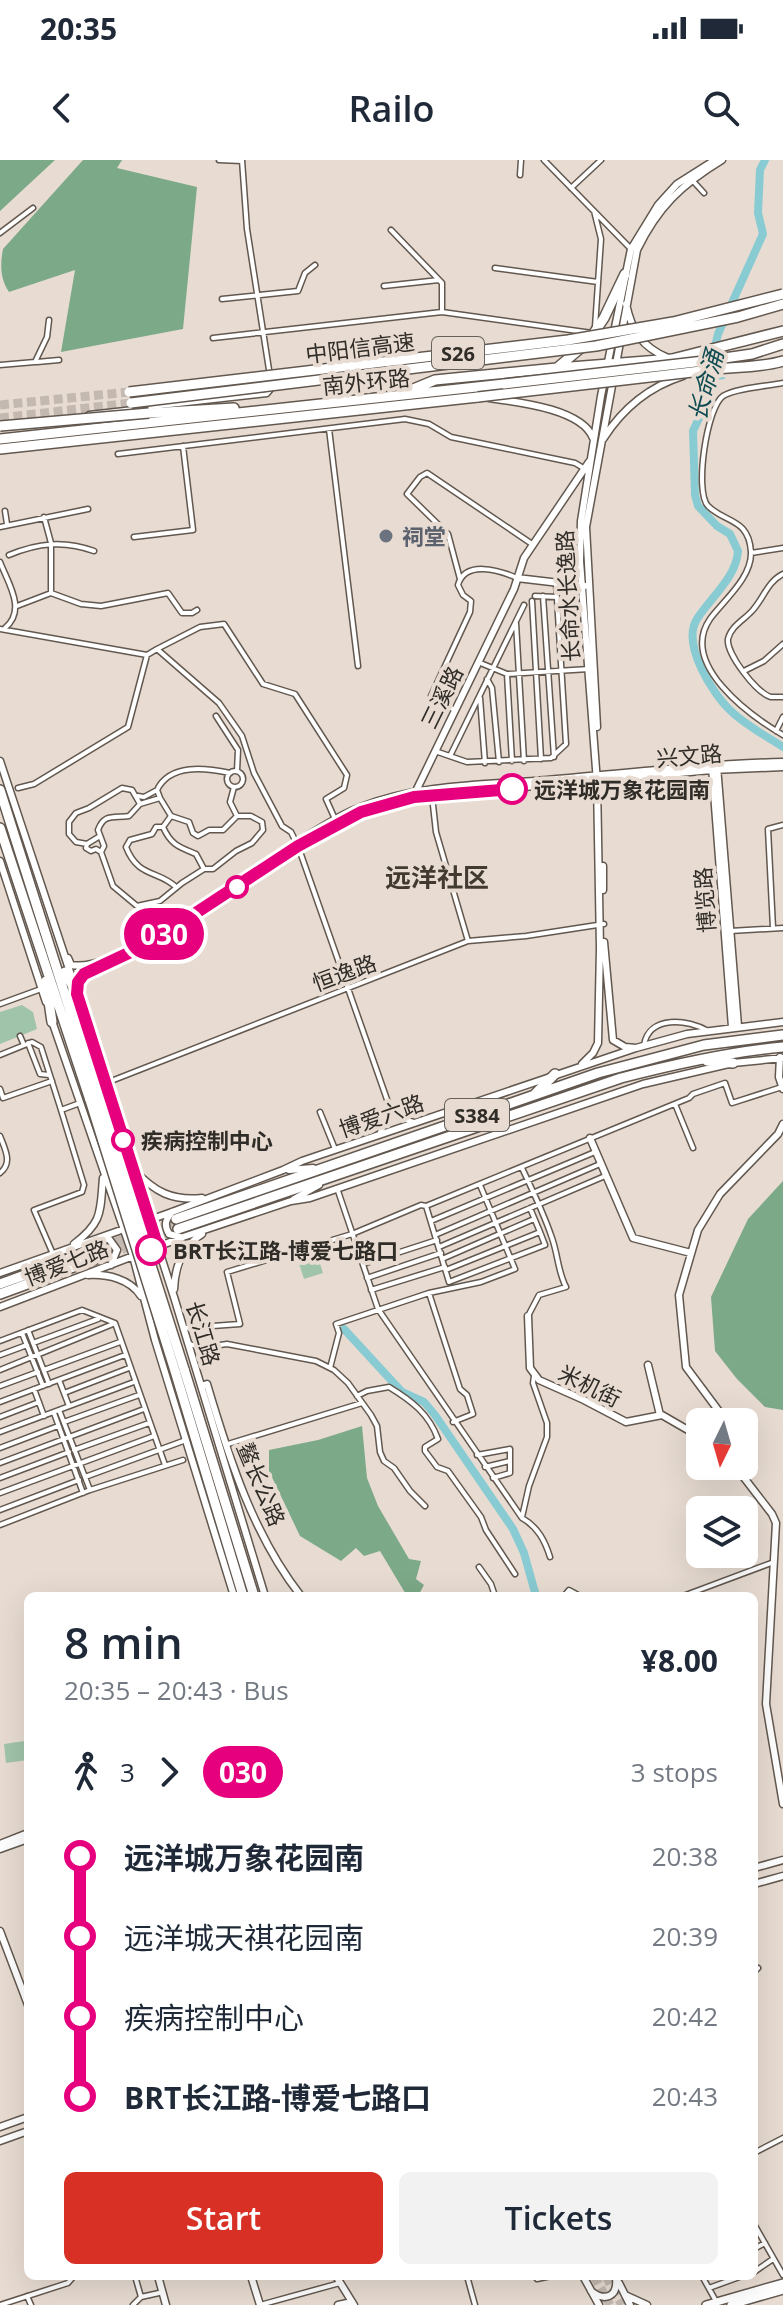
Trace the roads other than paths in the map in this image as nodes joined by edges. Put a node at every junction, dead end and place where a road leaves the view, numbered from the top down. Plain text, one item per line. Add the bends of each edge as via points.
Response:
1 (219, 160) edge
2 (242, 160) edge
3 (521, 160) edge
4 (544, 160) edge
5 (601, 160) edge
6 (715, 160) edge
7 (722, 160) edge
8 (520, 175) dead end
9 (691, 180) junction
10 (571, 188) junction
11 (704, 193) dead end
12 (33, 208) dead end
13 (594, 211) junction
14 (391, 230) dead end
15 (0, 233) edge
16 (631, 249) junction
17 (315, 265) dead end
18 (495, 268) dead end
19 (625, 274) junction
20 (439, 280) junction
21 (598, 282) junction
22 (384, 286) dead end
23 (783, 294) edge
24 (256, 295) junction
25 (222, 299) dead end
26 (625, 301) junction
27 (783, 304) edge
28 (442, 312) junction
29 (49, 320) dead end
30 (783, 331) edge
31 (262, 333) junction
32 (594, 333) junction
33 (213, 338) dead end
34 (783, 344) edge
35 (672, 359) junction
36 (59, 360) dead end
37 (783, 361) edge
38 (35, 362) junction
39 (723, 363) junction
40 (611, 364) junction
41 (0, 365) edge
42 (557, 368) junction
43 (701, 371) junction
44 (783, 383) edge
45 (129, 392) tunnel mouth
46 (395, 396) junction
47 (478, 397) junction
48 (131, 403) tunnel mouth
49 (330, 403) junction
50 (0, 424) edge
51 (329, 429) junction
52 (0, 437) edge
53 (23, 441) junction
54 (597, 441) junction
55 (183, 446) junction
56 (0, 451) edge
57 (118, 454) dead end
58 (591, 460) junction
59 (585, 469) junction
60 (577, 480) junction
61 (587, 483) junction
62 (88, 509) dead end
63 (5, 511) dead end
64 (44, 516) junction
65 (7, 524) junction
66 (0, 527) edge
67 (134, 537) dead end
68 (51, 543) junction
69 (532, 544) junction
70 (783, 548) edge
71 (94, 551) dead end
72 (751, 553) junction
73 (9, 555) dead end
74 (0, 562) edge
75 (783, 574) edge
76 (517, 578) junction
77 (460, 579) junction
78 (556, 583) junction
79 (585, 586) junction
80 (51, 593) junction
81 (543, 596) junction
82 (557, 597) junction
83 (524, 605) dead end
84 (17, 606) junction
85 (197, 610) dead end
86 (516, 621) junction
87 (2, 628) edge
88 (783, 644) edge
89 (157, 649) junction
90 (147, 655) junction
91 (478, 662) junction
92 (358, 666) dead end
93 (492, 668) junction
94 (589, 669) junction
95 (562, 671) junction
96 (744, 671) junction
97 (549, 672) junction
98 (520, 673) junction
99 (536, 673) junction
100 (507, 674) junction
101 (487, 679) junction
102 (480, 695) junction
103 (783, 697) edge
104 (455, 710) junction
105 (216, 716) dead end
106 (783, 717) edge
107 (776, 731) junction
108 (783, 735) edge
109 (435, 751) junction
110 (450, 756) junction
111 (554, 757) junction
112 (541, 759) junction
113 (0, 761) edge
114 (512, 761) junction
115 (524, 761) junction
116 (499, 762) junction
117 (485, 763) junction
118 (783, 765) edge
119 (714, 767) junction
120 (253, 770) junction
121 (230, 773) junction
122 (239, 773) junction
123 (599, 778) junction
124 (234, 787) junction
125 (18, 788) dead end
126 (0, 790) edge
127 (157, 790) junction
128 (416, 791) junction
129 (432, 795) junction
130 (137, 796) junction
131 (160, 798) junction
132 (140, 804) junction
133 (171, 816) junction
134 (237, 816) junction
135 (336, 823) junction
136 (783, 825) edge
137 (163, 827) junction
138 (0, 828) edge
139 (100, 835) junction
140 (3, 840) edge
141 (87, 844) junction
142 (297, 844) junction
143 (101, 852) junction
144 (0, 861) edge
145 (204, 869) junction
146 (177, 888) junction
147 (602, 924) junction
148 (773, 928) junction
149 (783, 928) edge
150 (730, 931) junction
151 (48, 936) junction
152 (468, 941) junction
153 (62, 948) junction
154 (46, 966) junction
155 (348, 988) junction
156 (41, 989) junction
157 (77, 994) junction
158 (0, 1004) edge
159 (52, 1022) junction
160 (783, 1022) edge
161 (735, 1026) junction
162 (708, 1031) junction
163 (783, 1035) edge
164 (20, 1036) dead end
165 (26, 1044) junction
166 (640, 1047) junction
167 (0, 1054) edge
168 (782, 1054) edge
169 (692, 1060) junction
170 (733, 1063) junction
171 (582, 1064) junction
172 (555, 1074) junction
173 (50, 1075) junction
174 (52, 1081) junction
175 (104, 1084) junction
176 (783, 1088) edge
177 (0, 1089) edge
178 (533, 1096) junction
179 (89, 1101) junction
180 (675, 1104) junction
181 (390, 1108) junction
182 (61, 1110) junction
183 (320, 1112) dead end
184 (416, 1122) junction
185 (783, 1124) edge
186 (0, 1136) edge
187 (376, 1136) junction
188 (590, 1138) junction
189 (693, 1148) dead end
190 (335, 1149) junction
191 (595, 1152) junction
192 (600, 1164) junction
193 (329, 1167) junction
194 (133, 1168) junction
195 (522, 1168) junction
196 (283, 1170) junction
197 (0, 1173) edge
198 (103, 1174) junction
199 (335, 1176) junction
200 (605, 1176) junction
201 (528, 1181) junction
202 (138, 1185) junction
203 (480, 1185) junction
204 (337, 1188) junction
205 (109, 1192) junction
206 (533, 1193) junction
207 (210, 1198) junction
208 (486, 1198) junction
209 (291, 1201) junction
210 (539, 1204) junction
211 (426, 1206) junction
212 (530, 1208) junction
213 (491, 1211) junction
214 (534, 1219) junction
215 (149, 1220) junction
216 (431, 1221) junction
217 (496, 1223) junction
218 (135, 1225) joint
219 (177, 1225) junction
220 (211, 1228) junction
221 (123, 1229) junction
222 (540, 1232) junction
223 (352, 1234) junction
224 (500, 1234) junction
225 (436, 1237) junction
226 (506, 1246) junction
227 (158, 1247) junction
228 (69, 1248) junction
229 (104, 1251) junction
230 (145, 1252) joint
231 (441, 1253) junction
232 (691, 1253) junction
233 (53, 1254) junction
234 (133, 1256) junction
235 (511, 1258) junction
236 (362, 1264) junction
237 (446, 1269) junction
238 (0, 1273) edge
239 (80, 1275) junction
240 (367, 1278) junction
241 (449, 1282) junction
242 (0, 1284) edge
243 (451, 1288) junction
244 (371, 1290) junction
245 (429, 1293) junction
246 (0, 1294) edge
247 (174, 1297) junction
248 (0, 1307) edge
249 (378, 1309) junction
250 (149, 1311) junction
251 (528, 1316) joint
252 (99, 1319) junction
253 (115, 1323) junction
254 (183, 1326) junction
255 (25, 1332) junction
256 (154, 1332) junction
257 (0, 1341) edge
258 (120, 1342) junction
259 (188, 1343) junction
260 (30, 1344) junction
261 (0, 1355) edge
262 (125, 1355) junction
263 (35, 1357) junction
264 (648, 1365) dead end
265 (129, 1368) junction
266 (330, 1368) junction
267 (0, 1370) edge
268 (180, 1370) junction
269 (41, 1371) junction
270 (534, 1373) junction
271 (59, 1380) junction
272 (134, 1382) junction
273 (46, 1385) junction
274 (0, 1386) edge
275 (201, 1386) junction
276 (34, 1389) junction
277 (64, 1393) junction
278 (139, 1395) junction
279 (357, 1396) junction
280 (0, 1402) edge
281 (39, 1402) junction
282 (362, 1403) junction
283 (69, 1406) junction
284 (717, 1408) edge
285 (144, 1409) junction
286 (56, 1411) junction
287 (660, 1415) junction
288 (44, 1416) junction
289 (0, 1417) edge
290 (453, 1422) junction
291 (149, 1423) junction
292 (61, 1424) junction
293 (193, 1427) junction
294 (686, 1429) edge
295 (0, 1432) edge
296 (154, 1436) junction
297 (66, 1438) junction
298 (186, 1440) junction
299 (228, 1444) dead end
300 (0, 1448) edge
301 (159, 1450) junction
302 (71, 1451) junction
303 (211, 1452) junction
304 (477, 1455) junction
305 (183, 1460) dead end
306 (511, 1461) junction
307 (0, 1463) edge
308 (77, 1465) junction
309 (165, 1465) junction
310 (485, 1467) junction
311 (196, 1471) junction
312 (0, 1478) edge
313 (493, 1478) junction
314 (82, 1479) junction
315 (746, 1480) edge
316 (90, 1490) junction
317 (232, 1491) junction
318 (0, 1493) edge
319 (83, 1493) junction
320 (425, 1506) dead end
321 (0, 1510) edge
322 (522, 1518) junction
323 (0, 1525) edge
324 (780, 1532) edge
325 (550, 1557) dead end
326 (253, 1560) junction
327 (774, 1562) junction
328 (479, 1567) dead end
329 (515, 1574) dead end
330 (244, 1592) edge
331 (244, 1592) edge
332 (245, 1592) edge
333 (245, 1592) edge
334 (264, 1592) edge
335 (298, 1592) edge
336 (494, 1592) edge
337 (694, 1592) edge
338 (783, 1804) edge
339 (24, 1837) edge
340 (0, 1846) edge
341 (783, 1860) edge
342 (758, 1867) edge
343 (783, 1876) edge
344 (758, 1883) edge
345 (0, 1931) edge
346 (24, 1989) edge
347 (24, 2118) edge
348 (0, 2127) edge
349 (24, 2132) edge
350 (783, 2138) edge
351 (0, 2141) edge
352 (758, 2151) edge
353 (758, 2235) edge
354 (765, 2243) junction
355 (758, 2247) edge
356 (773, 2259) junction
357 (778, 2266) junction
358 (763, 2268) junction
359 (758, 2270) edge
360 (783, 2275) edge
361 (71, 2280) edge
362 (136, 2280) edge
363 (157, 2280) edge
364 (157, 2280) edge
365 (252, 2280) edge
366 (335, 2280) edge
367 (339, 2280) edge
368 (468, 2280) edge
369 (585, 2280) edge
370 (616, 2280) edge
371 (617, 2280) edge
372 (704, 2280) edge
373 (731, 2280) edge
374 (783, 2283) edge
375 (709, 2288) junction
376 (783, 2290) edge
377 (159, 2293) junction
378 (625, 2295) junction
379 (27, 2296) junction
380 (141, 2297) junction
381 (595, 2300) edge
382 (353, 2303) edge
383 (717, 2304) edge
384 (0, 2305) edge
385 (31, 2305) edge
386 (133, 2305) edge
387 (164, 2305) edge
388 (260, 2305) edge
389 (338, 2305) edge
390 (475, 2305) edge
391 (630, 2305) edge
392 (647, 2305) edge
393 (706, 2305) edge
394 (731, 2305) edge

1 - 2 street
2 - 24 street
3 - 8 street
4 - 10 street
5 - 10 street
6 - 16 street, 长命水长逸路 via 677,184
7 - 9 street, 长命水长逸路
9 - 11 street
9 - 26 street, 长命水长逸路 via 648,227
10 - 13 street
12 - 15 street
13 - 16 street
13 - 21 street via 601,239
14 - 20 street
16 - 19 street, 长命水长逸路
17 - 24 street via 298,291
18 - 21 street
19 - 32 highway
19 - 40 street, 长命水长逸路
20 - 22 street
20 - 28 street
21 - 32 street
23 - 45 highway, 中阳信高速 / S26, bridge via 673,322 580,338
24 - 25 street
24 - 31 street
26 - 35 street via 638,339
26 - 40 street, 长命水长逸路
27 - 48 highway, 中阳信高速 / S26, bridge via 596,346
28 - 31 street
28 - 32 street
29 - 38 street
30 - 35 highway
31 - 33 street
31 - 50 street via 272,387 267,394 89,414 78,420
32 - 42 highway
34 - 39 highway, 南外环路
35 - 40 highway
36 - 38 street
37 - 39 highway, 南外环路 via 759,368
38 - 41 street
39 - 43 highway, 南外环路
39 - 46 highway, 南外环路, bridge
40 - 42 highway
40 - 54 street, 长命水长逸路
42 - 46 highway via 435,380
43 - 47 highway, 南外环路, bridge
43 - 54 street via 649,391
44 - 72 street via 726,394 715,403 706,436 702,492 707,505 744,529
46 - 49 highway, 南外环路
47 - 53 highway, 南外环路
47 - 54 street via 521,402 574,418
49 - 50 highway, bridge
49 - 53 highway, 南外环路
51 - 55 street
51 - 59 street via 418,421 451,437
51 - 92 street
52 - 53 highway
53 - 56 highway, 南外环路
54 - 58 street, 长命水长逸路
54 - 79 street, 长命水长逸路
55 - 57 street
55 - 67 street via 193,530
58 - 59 street, 三溪路
58 - 61 street, 长命水长逸路
59 - 60 street, 三溪路
60 - 61 street
60 - 69 street, 三溪路
61 - 79 street, 长命水长逸路 via 579,541
62 - 64 street
63 - 65 street
64 - 65 street
64 - 68 street
65 - 66 street
68 - 71 street
68 - 73 street
68 - 80 street
69 - 76 street, 三溪路
69 - 77 street via 427,473 407,494 448,534
70 - 72 street
72 - 107 street via 747,570 701,635 702,653 740,707
74 - 84 street
75 - 96 street via 731,631 729,650
76 - 77 street via 478,569
76 - 78 street
76 - 91 street, 三溪路
77 - 104 street via 463,595 471,601 470,612 431,696
78 - 79 street
78 - 82 street
79 - 94 street, 长命水长逸路
79 - 123 street, 长命水长逸路
80 - 84 street
80 - 85 street via 101,606 168,593 182,613
81 - 82 street
81 - 97 street
81 - 99 street via 533,598
82 - 95 street
83 - 86 street
84 - 87 street
86 - 93 street
86 - 98 street
87 - 90 street
88 - 96 street
89 - 90 street
89 - 120 street via 219,703 242,736
89 - 135 street via 200,627 224,624 263,684 295,694 347,775 344,788 326,799
90 - 125 street via 128,727 34,784
91 - 93 street
91 - 104 street, 三溪路
93 - 100 street
93 - 101 street
94 - 95 street
94 - 123 street, 长命水长逸路
95 - 97 street
95 - 111 street via 566,744
96 - 103 street via 762,692
97 - 99 street
97 - 111 street
98 - 99 street
98 - 100 street
98 - 115 street
99 - 112 street
100 - 114 street
101 - 102 street
101 - 116 street
102 - 110 street
102 - 117 street
104 - 109 street, 三溪路
105 - 122 street via 238,750
106 - 107 street
107 - 108 street
109 - 110 street
109 - 128 street, 三溪路
110 - 117 street
111 - 112 street
112 - 115 street
113 - 153 street, 长江路
114 - 115 street
114 - 116 street
116 - 117 street
118 - 119 street, 兴文路
119 - 123 street, 兴文路
119 - 150 street, 博览路
119 - 161 street, 博览路
120 - 122 street
120 - 142 street
121 - 122 street
121 - 124 street via 227,780
121 - 127 street via 203,767 179,772
122 - 124 street via 242,781
123 - 128 street
123 - 129 street
123 - 147 street, 长命水长逸路
124 - 134 street via 230,802
126 - 151 highway, 长江路
127 - 130 street
127 - 131 street
128 - 135 street via 359,807
129 - 135 street
129 - 152 street via 436,832
130 - 132 street
130 - 141 street via 122,788 76,813 69,834
131 - 132 street
131 - 133 street
132 - 139 street via 129,816 104,819
133 - 134 street via 189,822 198,836 223,830
133 - 137 street
134 - 145 street via 258,818 263,830 259,837 213,869
135 - 142 street
136 - 148 street via 768,829
137 - 145 street via 175,847 196,854
137 - 146 street via 130,840 126,847 137,865
138 - 140 highway, 长江路
139 - 141 street
139 - 143 street
140 - 154 highway, 长江路
141 - 143 street via 91,851
142 - 153 street via 116,956 89,966 71,965
142 - 155 street
142 - 157 street via 150,943 84,974
143 - 146 street via 113,886 137,906 160,901
144 - 156 street, 长江路
145 - 146 street
147 - 152 street, 恒逸路
147 - 166 street, 长命水长逸路 via 613,1040
147 - 171 street, 长命水长逸路 via 600,1027 593,1053
148 - 149 street
148 - 150 street
150 - 161 street, 博览路
151 - 157 highway
151 - 179 highway, 长江路
152 - 155 street, 恒逸路
153 - 157 street, 长江路
154 - 159 highway
154 - 179 highway, 长江路
155 - 175 street, 恒逸路
155 - 181 street
156 - 158 street
156 - 159 street, 长江路
157 - 175 street, 长江路
159 - 179 street, 长江路
160 - 161 street, 博爱六路
161 - 162 street, 博爱六路
162 - 166 street, 博爱六路
162 - 166 street via 685,1021 667,1023 646,1035
163 - 178 highway, 博爱六路 / S384 via 651,1057
164 - 165 street
165 - 167 street
165 - 173 street via 40,1074
165 - 173 street via 41,1047
166 - 171 street, 博爱六路
168 - 169 highway, 博爱六路 / S384
168 - 170 street, 博爱六路
168 - 176 street
169 - 170 highway
169 - 199 highway, 博爱六路 / S384 via 621,1078
170 - 204 street, 博爱六路 via 628,1089
171 - 172 street, 博爱六路
172 - 178 highway
172 - 184 street, 博爱六路
173 - 174 street
174 - 177 street via 3,1098
174 - 182 street
175 - 194 street, 长江路
176 - 180 street via 732,1103 725,1083
178 - 193 highway, 博爱六路 / S384
179 - 182 street
179 - 198 street, 长江路
179 - 268 highway, 长江路, bridge
180 - 188 street
180 - 189 street
181 - 184 street
181 - 187 street via 384,1129
182 - 233 street via 84,1185 82,1192 34,1210
183 - 190 street
184 - 187 street, 博爱六路
185 - 232 street via 720,1194
186 - 197 street via 8,1160
187 - 190 street, 博爱六路
188 - 191 street
188 - 195 street
190 - 196 street, 博爱六路
191 - 192 street
191 - 201 street
192 - 200 street
192 - 206 street
193 - 196 street
193 - 219 highway, 博爱六路 / S384
194 - 202 street, 长江路
194 - 207 street via 164,1195
195 - 201 street
195 - 203 street
196 - 207 street, 博爱六路
198 - 205 street, 长江路
198 - 228 street via 100,1215 91,1232
199 - 209 street
199 - 219 highway, 博爱六路 / S384
200 - 210 street
200 - 232 street via 633,1238
201 - 206 street
201 - 208 street
202 - 205 street via 131,1211 121,1210
202 - 215 street, 长江路
203 - 208 street
203 - 211 street
204 - 209 street, 博爱六路
204 - 223 street
205 - 221 street, 长江路
206 - 210 street
206 - 213 street
207 - 219 street, 博爱六路
208 - 213 street
208 - 216 street
209 - 220 street, 博爱六路
210 - 212 street
210 - 251 street via 566,1287 539,1295
211 - 216 street
211 - 223 street
212 - 214 street
212 - 217 street
213 - 217 street
213 - 225 street
214 - 222 street
214 - 224 street
215 - 218 street, 博爱六路
215 - 219 street, 博爱六路
215 - 227 street, 长江路
216 - 225 street
217 - 224 street
217 - 231 street
218 - 221 street, 博爱七路
219 - 220 street, 博爱六路
219 - 227 street, 博爱六路
220 - 247 street via 194,1239 177,1263
221 - 229 street, 博爱七路
221 - 234 street, 长江路
222 - 226 street
222 - 235 street via 545,1245
223 - 236 street
223 - 254 street via 227,1272 240,1324
224 - 226 street
224 - 231 street
225 - 231 street
225 - 236 street
226 - 235 street
226 - 237 street
227 - 230 street, 博爱六路
227 - 247 street, 长江路
228 - 229 street, 博爱七路
228 - 233 street, 博爱七路
229 - 234 street, 博爱七路
229 - 239 street, 博爱七路
229 - 242 highway, 博爱七路
229 - 246 highway, 博爱七路
230 - 234 street, 博爱七路
231 - 237 street
231 - 240 street
232 - 284 street via 679,1295 686,1367
233 - 238 street, 博爱七路
234 - 250 street, 长江路
235 - 241 street
235 - 243 street via 515,1269
236 - 240 street
237 - 241 street
237 - 244 street
239 - 248 street, 博爱七路
239 - 250 street via 114,1277 131,1285
240 - 244 street
241 - 243 street
243 - 245 street
244 - 249 street
245 - 249 street
245 - 290 street via 473,1414
247 - 254 street, 长江路
249 - 266 street via 336,1324 339,1333
249 - 290 street
250 - 256 street, 长江路
251 - 270 street
252 - 253 street
252 - 255 street via 82,1310
252 - 260 street
253 - 258 street
253 - 263 street
254 - 256 street via 171,1317 158,1321
254 - 259 street, 长江路
255 - 257 street
255 - 260 street
256 - 298 street, 长江路
258 - 262 street
258 - 269 street
259 - 266 street via 200,1348 227,1344
259 - 275 street, 长江路
260 - 261 street
260 - 263 street
262 - 265 street
262 - 271 street
263 - 267 street
263 - 269 street
264 - 287 street
265 - 272 street
265 - 277 street
266 - 279 street
268 - 293 highway, 长江路
268 - 303 highway, 长江路
269 - 273 street
269 - 274 street
270 - 287 street, 米机街 via 626,1422
270 - 322 street via 547,1437
271 - 273 street
271 - 277 street
272 - 278 street
272 - 283 street
273 - 276 street
275 - 317 street, 长江路
275 - 335 street, 鳌长公路 via 207,1384 251,1512
276 - 280 street
276 - 281 street
277 - 283 street
278 - 285 street
278 - 292 street
279 - 282 street
279 - 329 street via 389,1387 429,1418 438,1439 425,1451 437,1467 448,1471
281 - 288 street
281 - 289 street
282 - 299 street
282 - 320 street via 377,1426 384,1461
283 - 286 street
285 - 291 street
285 - 297 street
286 - 288 street
286 - 292 street
287 - 294 street
288 - 295 street
290 - 304 street
291 - 296 street
291 - 302 street
292 - 297 street
292 - 300 street
293 - 311 street
293 - 330 highway, 长江路
296 - 301 street
296 - 308 street
297 - 302 street
297 - 307 street
298 - 301 street
298 - 311 street, 长江路
301 - 309 street
301 - 314 street
302 - 308 street
302 - 312 street
303 - 317 street
303 - 332 highway, 长江路
304 - 306 street via 510,1449
304 - 310 street
305 - 309 street
306 - 310 street
306 - 313 street via 510,1473
308 - 314 street
308 - 318 street
309 - 316 street
310 - 313 street
311 - 331 street, 长江路 via 219,1546
313 - 322 street
314 - 316 street
314 - 319 street
314 - 321 street
315 - 324 street
316 - 319 street
317 - 326 street, 长江路
319 - 323 street
322 - 325 street via 546,1542
324 - 327 street
326 - 333 street
326 - 334 street, 长江路
327 - 337 street
327 - 338 street via 766,1704
328 - 336 street
339 - 340 street
341 - 342 street
343 - 344 street
345 - 346 street
347 - 348 street
349 - 351 street
350 - 352 street
353 - 354 street
354 - 355 street
354 - 356 street
356 - 357 street
356 - 358 street
357 - 358 street
357 - 360 street
358 - 359 street
361 - 379 street
362 - 380 street
363 - 377 street
364 - 387 street
365 - 388 street
366 - 388 street
367 - 382 street
368 - 390 street
369 - 381 street
370 - 381 street via 613,2295
371 - 378 street
372 - 375 street
373 - 375 street
374 - 383 main road
375 - 383 street
376 - 394 main road
377 - 380 street
377 - 387 street
378 - 391 street
378 - 392 street
379 - 384 street
379 - 385 street
380 - 386 street
382 - 389 street
383 - 393 main road

